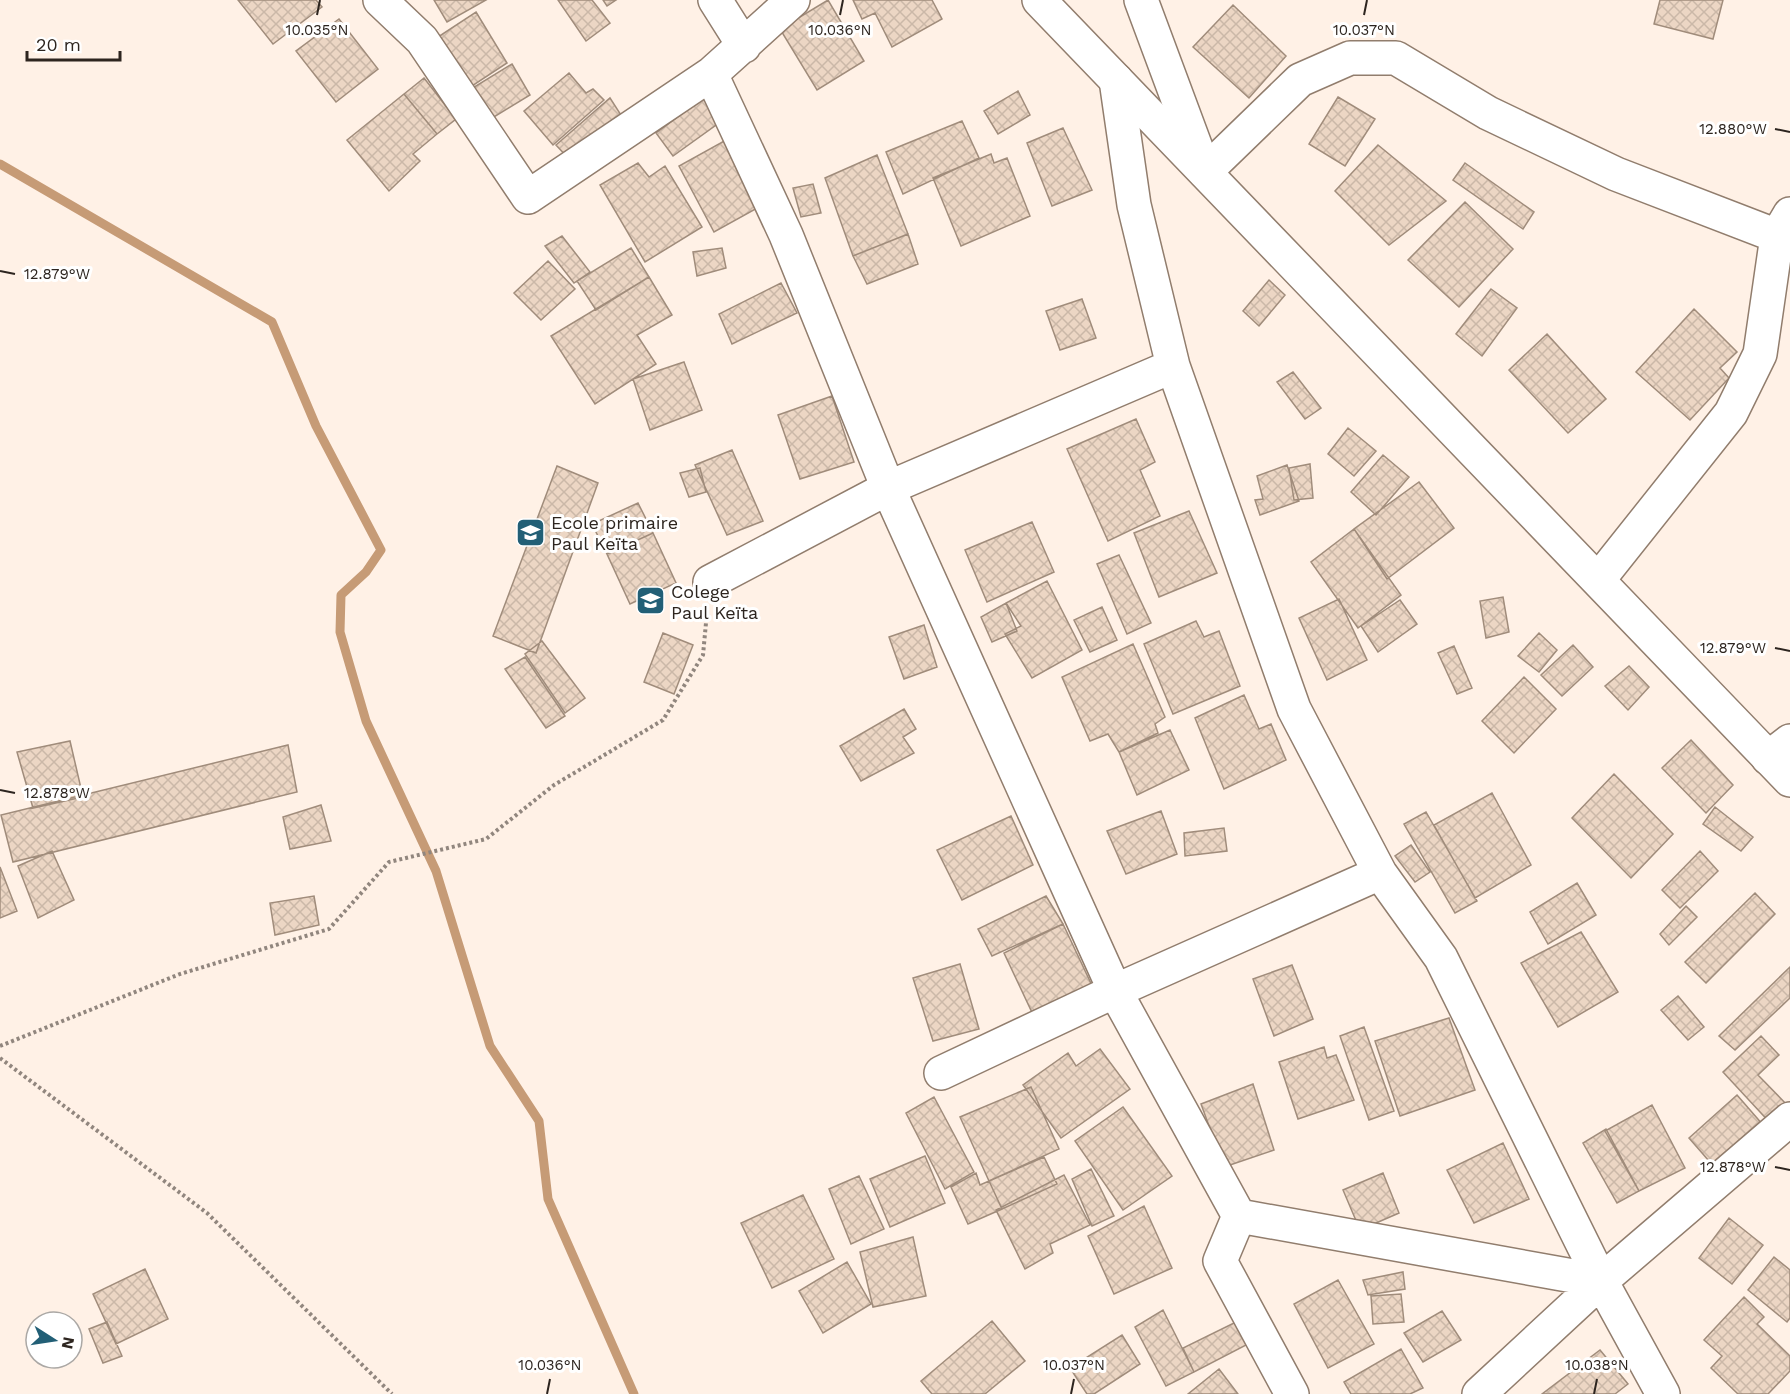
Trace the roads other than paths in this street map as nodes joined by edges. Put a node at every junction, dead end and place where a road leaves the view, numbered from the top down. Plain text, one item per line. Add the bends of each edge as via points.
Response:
1 (380, 0) edge
2 (715, 0) edge
3 (793, 0) edge
4 (1040, 0) edge
5 (1141, 0) edge
6 (744, 46) junction
7 (711, 74) junction
8 (1116, 80) junction
9 (1205, 172) junction
10 (1785, 230) edge
11 (1173, 366) junction
12 (888, 488) junction
13 (1599, 579) junction
14 (710, 582) road end
15 (1783, 760) edge
16 (1380, 873) junction
17 (1115, 991) junction
18 (940, 1072) dead end
19 (1790, 1119) edge
20 (1239, 1216) junction
21 (1601, 1281) junction
22 (1292, 1394) edge
23 (1479, 1394) edge
24 (1663, 1394) edge

1 - 7 street via 422,40 528,197
2 - 6 street
3 - 6 street
4 - 8 street
5 - 9 street
6 - 7 street
7 - 12 street via 786,235
8 - 9 street
8 - 11 street via 1134,205
9 - 10 street via 1300,80 1350,58 1396,58 1488,113 1616,174
9 - 13 street
10 - 13 street via 1760,354 1731,413
11 - 12 street
11 - 16 street via 1294,709
12 - 14 street
12 - 17 street
13 - 15 street
16 - 17 street
16 - 21 street via 1441,958
17 - 18 street
17 - 20 street
19 - 21 street
20 - 21 street
20 - 22 street via 1220,1261
21 - 23 street
21 - 24 street

